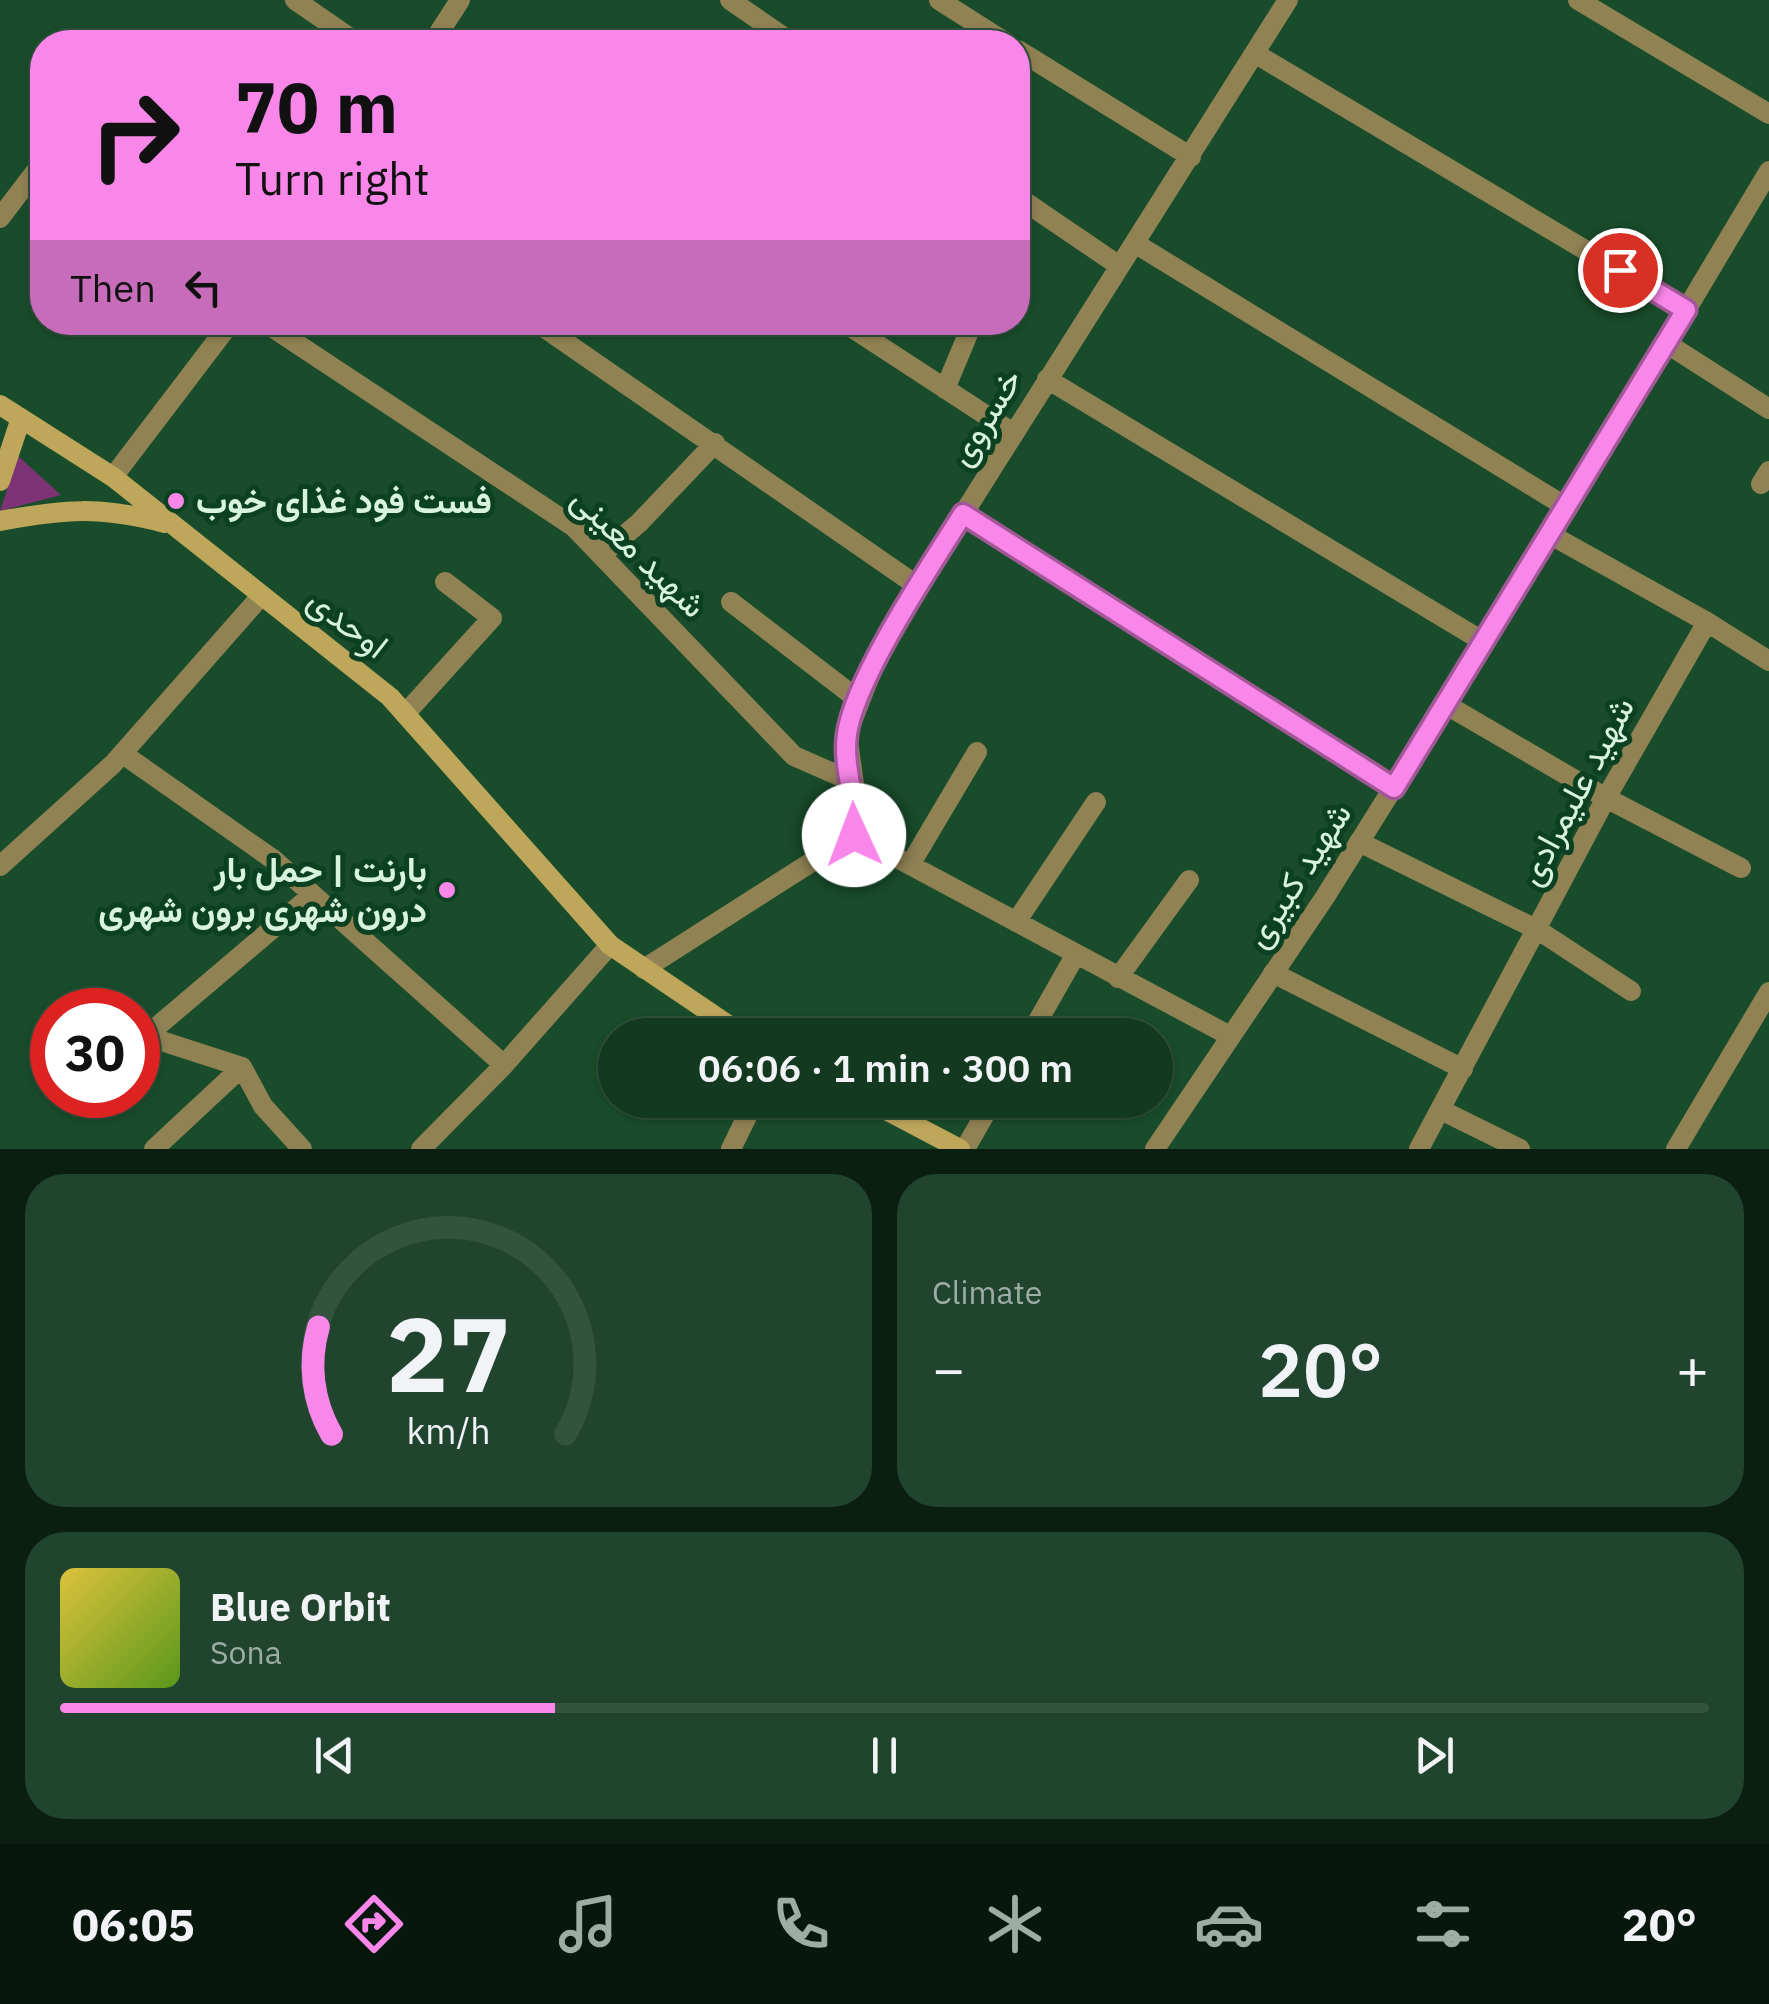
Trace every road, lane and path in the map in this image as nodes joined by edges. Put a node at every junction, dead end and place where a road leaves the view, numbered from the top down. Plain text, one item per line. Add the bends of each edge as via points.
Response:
1 (295, 0) edge
2 (460, 0) edge
3 (730, 0) edge
4 (939, 0) edge
5 (1288, 0) edge
6 (1578, 0) edge
7 (339, 30) edge
8 (441, 30) edge
9 (774, 30) edge
10 (986, 30) edge
11 (1256, 54) junction
12 (1030, 57) edge
13 (1769, 114) edge
14 (1190, 157) junction
15 (1769, 171) edge
16 (30, 179) edge
17 (1030, 205) edge
18 (0, 218) edge
19 (1136, 244) junction
20 (1118, 265) junction
21 (1686, 310) junction
22 (221, 335) edge
23 (284, 335) edge
24 (555, 335) edge
25 (863, 335) edge
26 (968, 335) edge
27 (1666, 343) junction
28 (1047, 379) junction
29 (944, 389) junction
30 (0, 405) edge
31 (1769, 410) edge
32 (21, 418) junction
33 (1013, 434) junction
34 (714, 442) junction
35 (2, 469) edge
36 (113, 477) junction
37 (1568, 508) junction
38 (963, 514) junction
39 (0, 522) edge
40 (170, 524) junction
41 (1550, 536) junction
42 (601, 554) junction
43 (445, 582) dead end
44 (919, 587) junction
45 (261, 596) junction
46 (731, 602) dead end
47 (1707, 622) junction
48 (1484, 642) junction
49 (1769, 661) edge
50 (860, 701) junction
51 (1445, 704) junction
52 (405, 714) junction
53 (977, 752) dead end
54 (123, 754) junction
55 (851, 781) junction
56 (1394, 788) junction
57 (1606, 798) junction
58 (1096, 802) dead end
59 (854, 835) junction
60 (1359, 842) junction
61 (910, 865) junction
62 (0, 866) edge
63 (1742, 868) dead end
64 (1189, 880) dead end
65 (312, 895) junction
66 (1016, 922) junction
67 (1538, 930) junction
68 (610, 945) junction
69 (1076, 954) junction
70 (644, 969) junction
71 (1273, 973) junction
72 (1118, 978) junction
73 (1630, 991) dead end
74 (1769, 992) edge
75 (718, 1018) edge
76 (1040, 1018) edge
77 (1230, 1036) junction
78 (504, 1066) junction
79 (242, 1067) junction
80 (1463, 1069) junction
81 (1440, 1110) junction
82 (746, 1118) edge
83 (902, 1118) edge
84 (982, 1118) edge
85 (154, 1149) edge
86 (302, 1149) edge
87 (422, 1149) edge
88 (730, 1149) edge
89 (963, 1149) edge
90 (1155, 1149) edge
91 (1419, 1149) edge
92 (1520, 1149) edge
93 (1676, 1149) edge

1 - 7 street
2 - 8 street
3 - 9 street
4 - 10 street
5 - 11 street, خسروی
6 - 13 street
11 - 14 street, خسروی
11 - 21 street
12 - 14 street
14 - 19 street, خسروی
15 - 21 street, شهید کبیری
16 - 18 street
17 - 20 street
19 - 20 street, خسروی
19 - 37 street
20 - 28 street, خسروی
21 - 27 street, شهید کبیری
22 - 36 street
23 - 42 street, شهید معینی via 514,484
24 - 34 street
25 - 29 street
26 - 29 street
27 - 31 street
27 - 37 street, شهید کبیری
28 - 33 street, خسروی
28 - 48 street
29 - 33 street
30 - 32 main road, اوحدی
32 - 35 main road
32 - 36 main road, اوحدی
33 - 38 street, خسروی
34 - 42 street
34 - 44 street
36 - 40 main road, اوحدی
37 - 41 street, شهید کبیری
38 - 44 street, خسروی
38 - 56 street
39 - 40 main road via 57,510 111,509
40 - 45 main road, اوحدی
41 - 47 street
41 - 48 street, شهید کبیری
42 - 55 street, شهید معینی via 794,756
43 - 52 street via 492,618
44 - 50 street, خسروی
45 - 52 main road, اوحدی
45 - 54 street
46 - 50 street
47 - 49 street
47 - 57 street, شهید علیمرادی
48 - 51 street, شهید کبیری
50 - 55 street, خسروی via 847,734
51 - 56 street, شهید کبیری
51 - 57 street
52 - 68 main road, اوحدی
53 - 61 street
54 - 62 street
54 - 65 street via 274,860
55 - 59 street, خسروی
56 - 60 street, شهید کبیری
57 - 63 street
57 - 67 street, شهید علیمرادی
58 - 66 street
59 - 61 street
59 - 70 street
60 - 67 street
60 - 71 street, شهید کبیری
61 - 66 street
64 - 72 street
65 - 78 street
65 - 79 street via 146,1036
66 - 69 street
67 - 73 street
67 - 80 street, شهید علیمرادی
68 - 70 main road, اوحدی
68 - 78 street
69 - 72 street
69 - 76 street
70 - 75 main road, اوحدی
71 - 77 street, شهید کبیری
71 - 80 street
72 - 77 street
74 - 93 street
77 - 90 street, شهید کبیری
78 - 87 street
79 - 85 street
79 - 86 street via 263,1106
80 - 81 street, شهید علیمرادی
81 - 91 street, شهید علیمرادی
81 - 92 street
82 - 88 street
83 - 89 main road
84 - 89 street

